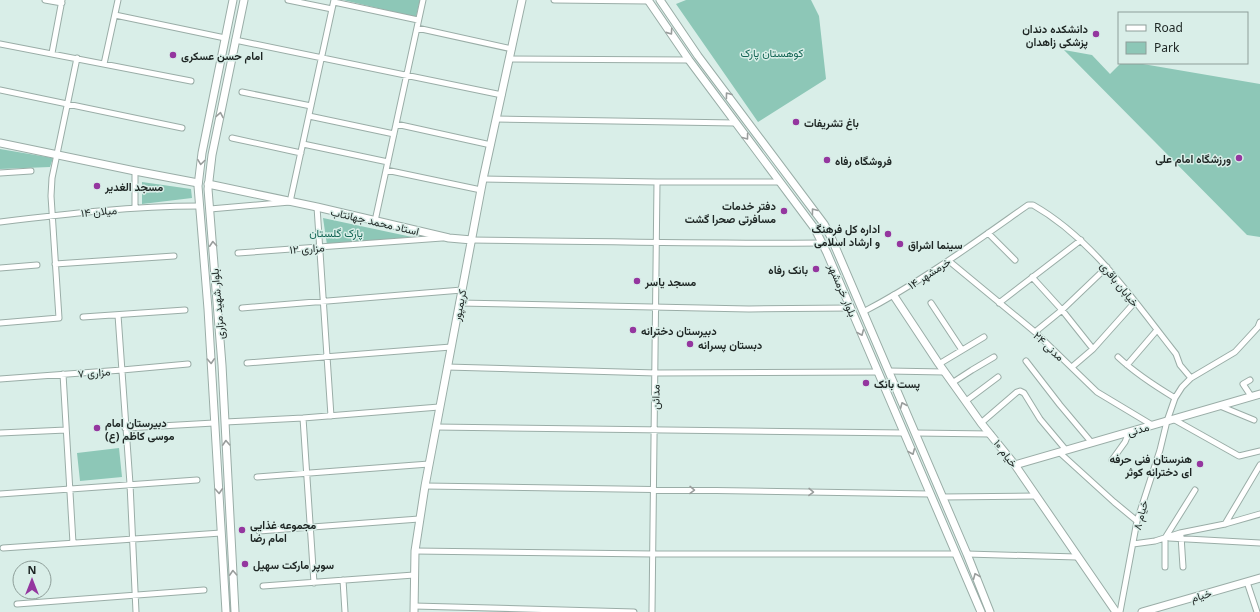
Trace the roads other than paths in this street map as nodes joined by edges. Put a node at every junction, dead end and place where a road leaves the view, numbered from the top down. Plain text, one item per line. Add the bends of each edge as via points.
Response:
1 (45, 0) edge
2 (118, 0) edge
3 (233, 0) edge
4 (244, 0) edge
5 (288, 0) edge
6 (423, 0) edge
7 (522, 0) edge
8 (554, 0) edge
9 (660, 0) edge
10 (334, 1) edge
11 (590, 1) edge
12 (648, 1) edge
13 (62, 2) edge
14 (332, 9) junction
15 (115, 15) junction
16 (418, 20) junction
17 (417, 28) junction
18 (225, 38) junction
19 (236, 40) junction
20 (0, 44) edge
21 (512, 49) junction
22 (52, 53) junction
23 (77, 58) junction
24 (322, 58) junction
25 (510, 59) junction
26 (689, 60) junction
27 (104, 64) junction
28 (406, 75) junction
29 (191, 81) dead end
30 (718, 83) junction
31 (710, 88) junction
32 (0, 90) edge
33 (242, 92) dead end
34 (214, 94) junction
35 (502, 95) junction
36 (224, 96) junction
37 (68, 104) junction
38 (311, 106) junction
39 (309, 116) junction
40 (496, 119) junction
41 (735, 123) junction
42 (396, 124) junction
43 (182, 128) dead end
44 (394, 134) junction
45 (232, 138) dead end
46 (0, 143) edge
47 (303, 144) junction
48 (491, 145) junction
49 (301, 153) junction
50 (57, 155) junction
51 (388, 162) junction
52 (386, 170) junction
53 (31, 171) dead end
54 (135, 171) junction
55 (0, 173) edge
56 (483, 179) junction
57 (658, 182) junction
58 (779, 182) junction
59 (198, 183) junction
60 (208, 184) junction
61 (481, 190) junction
62 (290, 202) junction
63 (1033, 205) joint
64 (199, 206) junction
65 (317, 207) junction
66 (135, 208) junction
67 (210, 209) junction
68 (52, 216) junction
69 (375, 221) junction
70 (0, 222) edge
71 (988, 233) junction
72 (449, 238) junction
73 (472, 240) junction
74 (1081, 240) junction
75 (657, 242) junction
76 (822, 243) junction
77 (319, 247) junction
78 (238, 253) dead end
79 (174, 256) dead end
80 (1015, 260) dead end
81 (949, 261) junction
82 (55, 264) junction
83 (37, 265) dead end
84 (1107, 267) junction
85 (0, 268) edge
86 (1032, 277) junction
87 (462, 290) junction
88 (894, 296) junction
89 (323, 301) junction
90 (1135, 302) junction
91 (459, 303) junction
92 (931, 303) dead end
93 (999, 303) junction
94 (657, 307) junction
95 (242, 308) dead end
96 (850, 308) junction
97 (185, 310) dead end
98 (1062, 310) junction
99 (863, 312) junction
100 (118, 315) junction
101 (83, 317) dead end
102 (1260, 322) edge
103 (0, 323) edge
104 (1157, 330) junction
105 (1035, 332) junction
106 (984, 337) dead end
107 (451, 347) junction
108 (1093, 349) junction
109 (962, 350) junction
110 (327, 357) junction
111 (994, 357) dead end
112 (1118, 357) dead end
113 (1026, 361) dead end
114 (247, 362) dead end
115 (188, 364) dead end
116 (938, 364) junction
117 (1126, 365) junction
118 (447, 367) junction
119 (1072, 367) junction
120 (122, 370) junction
121 (878, 372) junction
122 (889, 372) junction
123 (944, 372) junction
124 (656, 373) junction
125 (63, 374) junction
126 (998, 377) dead end
127 (1191, 378) junction
128 (0, 379) edge
129 (1250, 380) dead end
130 (952, 383) junction
131 (1260, 394) edge
132 (1251, 396) junction
133 (1175, 398) junction
134 (966, 401) junction
135 (1219, 406) junction
136 (439, 407) junction
137 (331, 416) junction
138 (303, 418) junction
139 (1170, 420) junction
140 (1254, 420) dead end
141 (225, 422) junction
142 (214, 423) junction
143 (981, 423) junction
144 (1152, 425) junction
145 (436, 427) junction
146 (126, 428) junction
147 (654, 429) junction
148 (66, 430) junction
149 (904, 432) junction
150 (1129, 432) junction
151 (915, 433) junction
152 (0, 434) edge
153 (991, 434) junction
154 (1092, 442) junction
155 (1062, 451) junction
156 (1260, 451) edge
157 (1112, 460) dead end
158 (429, 464) junction
159 (1015, 465) junction
160 (1260, 465) edge
161 (930, 466) junction
162 (919, 468) junction
163 (306, 474) junction
164 (257, 477) dead end
165 (197, 480) dead end
166 (130, 484) junction
167 (425, 486) junction
168 (70, 489) junction
169 (653, 490) junction
170 (1195, 490) dead end
171 (0, 494) edge
172 (930, 494) junction
173 (942, 496) junction
174 (1036, 496) junction
175 (1260, 514) edge
176 (419, 519) junction
177 (1137, 521) junction
178 (1225, 524) junction
179 (310, 528) junction
180 (259, 531) dead end
181 (221, 533) junction
182 (1181, 536) junction
183 (1165, 538) junction
184 (133, 540) junction
185 (73, 543) junction
186 (1260, 543) edge
187 (1133, 544) junction
188 (3, 548) dead end
189 (415, 551) junction
190 (653, 554) junction
191 (956, 554) junction
192 (967, 554) junction
193 (1077, 557) junction
194 (1165, 567) dead end
195 (1183, 567) dead end
196 (414, 575) junction
197 (1260, 578) edge
198 (342, 580) junction
199 (1247, 582) junction
200 (314, 583) junction
201 (263, 586) dead end
202 (204, 590) dead end
203 (135, 595) junction
204 (17, 604) dead end
205 (414, 609) edge
206 (989, 609) edge
207 (136, 612) edge
208 (226, 612) edge
209 (235, 612) edge
210 (345, 612) edge
211 (634, 612) edge
212 (652, 612) edge
213 (981, 612) edge
214 (997, 612) edge
215 (1116, 612) edge
216 (1120, 612) edge
217 (1142, 612) edge
218 (1257, 612) edge

1 - 13 street
2 - 15 street
3 - 18 main road, بلوار شهید مزاری
4 - 19 main road, بلوار شهید مزاری
5 - 14 street
6 - 16 street
7 - 21 main road, کریمپور
8 - 11 street
9 - 30 main road, بلوار خرمشهر
10 - 14 street
10 - 16 street
11 - 12 street
12 -> 26 main road, بلوار خرمشهر
13 - 22 street
14 - 24 street
15 - 18 street
15 - 27 street
16 - 17 street
17 - 21 street
17 - 28 street
18 - 34 main road, بلوار شهید مزاری
19 - 24 street
19 - 36 main road, بلوار شهید مزاری
20 - 22 street
21 - 25 main road, کریمپور
22 - 23 street
23 - 27 street
23 - 37 street
24 - 28 street
24 - 38 street
25 - 26 street
25 - 35 main road, کریمپور
26 - 31 main road, بلوار خرمشهر
27 - 29 street
28 - 35 street
28 - 42 street
30 - 31 main road
99 -> 30 main road, بلوار خرمشهر via 824,224
31 - 41 main road, بلوار خرمشهر
32 - 37 street
33 - 38 street
34 - 36 main road
34 -> 59 main road, بلوار شهید مزاری
35 - 40 main road, کریمپور
60 -> 36 main road, بلوار شهید مزاری
37 - 43 street
37 - 50 street
38 - 39 street
39 - 44 street
39 - 47 street
40 - 41 street
40 - 48 main road, کریمپور
41 -> 58 main road, بلوار خرمشهر
42 - 44 street
42 - 48 street
44 - 51 street
45 - 49 street
46 - 50 main road
47 - 49 street
47 - 51 street
48 - 56 main road, کریمپور
49 - 62 street
50 - 54 main road
50 - 68 street via 51,190
51 - 52 street
52 - 61 street
52 - 69 street
53 - 55 street
54 - 59 main road
54 - 66 street
56 - 57 street
56 - 61 main road, کریمپور
57 - 58 street
57 - 75 street, مدائن
58 - 76 main road, بلوار خرمشهر via 815,229
59 - 64 main road, بلوار شهید مزاری
60 - 62 main road, استاد محمد جهانتاب
60 - 67 main road, بلوار شهید مزاری
61 - 73 main road, کریمپور
62 - 65 main road, استاد محمد جهانتاب
62 - 67 street
63 - 71 street, خرمشهر ۱۴
63 - 74 street, خیابان باقری
64 - 66 street, میلان ۱۴
64 -> 142 main road, بلوار شهید مزاری
65 - 69 main road, استاد محمد جهانتاب
65 - 77 street
66 - 68 street, میلان ۱۴
141 -> 67 main road, بلوار شهید مزاری
68 - 70 street, میلان ۱۴
68 - 82 street
69 - 72 main road, استاد محمد جهانتاب
71 - 80 street
71 - 81 street, خرمشهر ۱۴
72 - 73 main road, استاد محمد جهانتاب
72 - 77 street, مزاری ۱۲
73 - 75 street
73 - 87 main road, کریمپور
74 - 84 street, خیابان باقری
74 - 86 street
75 - 76 street
75 - 94 street, مدائن
76 - 96 main road, بلوار خرمشهر
77 - 78 street, مزاری ۱۲
77 - 89 street
79 - 82 street
81 - 88 street, خرمشهر ۱۴
81 - 93 street, مدنی ۲۴
82 - 103 street via 59,318
83 - 85 street
84 - 90 street, خیابان باقری
84 - 98 street
86 - 93 street
86 - 98 street
87 - 89 street
87 - 91 main road, کریمپور
88 - 99 street, خرمشهر ۱۴
88 - 116 main road, خیام ۱۰
89 - 95 street
89 - 110 street
90 - 104 street, خیابان باقری
90 - 108 street
91 - 94 street
91 - 107 main road, کریمپور
92 - 109 street
93 - 105 street, مدنی ۲۴
94 - 96 street
94 - 124 street, مدائن
96 -> 121 main road, بلوار خرمشهر
97 - 100 street
98 - 105 street
98 - 108 street
99 - 122 main road, بلوار خرمشهر
100 - 101 street
100 - 120 street
102 - 127 street, خیام ۸ via 1235,352
104 - 117 street
104 - 127 street, خیابان باقری
105 - 119 street, مدنی ۲۴
106 - 109 street
107 - 110 street
107 - 118 main road, کریمپور
108 - 119 street
109 - 116 street
110 - 114 street
110 - 137 street
111 - 130 street
112 - 117 street
113 - 154 street
115 - 120 street, مزاری ۷
116 - 123 main road, خیام ۱۰
117 - 133 street
118 - 124 street
118 - 136 main road, کریمپور
119 - 144 street, مدنی ۲۴ via 1098,392
120 - 125 street, مزاری ۷
120 - 146 street
121 - 124 street
121 - 149 main road, بلوار خرمشهر
122 - 123 street
151 -> 122 main road, بلوار خرمشهر
123 - 130 main road, خیام ۱۰
124 - 147 street, مدائن
125 - 128 street, مزاری ۷
125 - 148 street
126 - 134 street
127 - 133 street, خیام ۸
129 - 132 street via 1243,384
130 - 134 main road, خیام ۱۰
131 - 132 main road, مدنی
132 - 135 main road, مدنی
133 - 139 street, خیام ۸
134 - 143 main road, خیام ۱۰
135 - 139 main road, مدنی
135 - 140 street
136 - 137 street
136 - 145 main road, کریمپور
137 - 138 street
138 - 141 street
138 - 163 street
139 - 144 main road, مدنی
139 - 156 street via 1239,456
139 - 177 street, خیام ۸
141 - 142 main road
209 -> 141 main road, بلوار شهید مزاری
142 - 146 street
142 -> 181 main road, بلوار شهید مزاری
143 - 153 main road, خیام ۱۰
143 - 155 street via 1020,391 1024,393
144 - 150 main road, مدنی
145 - 147 street
145 - 158 main road, کریمپور
146 - 166 street
147 - 149 street
147 - 169 street, مدائن
148 - 152 street
148 - 168 street
149 -> 162 main road, بلوار خرمشهر
150 - 154 main road, مدنی
150 - 157 street
151 - 153 street
151 - 161 main road, بلوار خرمشهر
153 - 159 main road, خیام ۱۰
154 - 155 main road, مدنی
155 - 159 main road, مدنی
155 - 177 street
158 - 163 street
158 - 167 main road, کریمپور
159 - 174 main road, خیام ۱۰
160 - 178 street
161 - 162 main road
161 - 173 main road, بلوار خرمشهر
162 - 172 main road, بلوار خرمشهر
163 - 164 street
163 - 179 street
165 - 166 street
166 - 168 street
166 - 184 street
167 - 169 street
167 - 176 main road, کریمپور
168 - 171 street
168 - 185 street
169 -> 172 street
169 - 190 street, مدائن
170 - 183 street
172 - 191 main road, بلوار خرمشهر
173 - 174 street
173 - 192 main road, بلوار خرمشهر
174 - 193 main road, خیام ۱۰
175 - 178 street
176 - 179 street
176 - 189 main road, کریمپور
177 - 187 street, خیام ۸
178 - 182 street
179 - 180 street
179 - 200 street
181 - 184 street
181 - 208 main road, بلوار شهید مزاری
182 - 183 street
182 - 186 street
182 - 195 street
183 - 187 street
183 - 194 street
184 - 185 street
184 - 203 street
185 - 188 street
187 - 216 street, خیام ۸
189 - 190 street
189 - 196 main road, کریمپور
190 - 191 street
190 - 212 street, مدائن
191 - 213 main road, بلوار خرمشهر
192 - 193 street
206 -> 192 main road, بلوار خرمشهر
193 - 215 main road, خیام ۱۰
196 - 198 street
196 - 205 main road, کریمپور
197 - 199 main road, خیام
198 - 200 street
198 - 210 street
199 - 217 main road, خیام
199 - 218 street
200 - 201 street
202 - 203 street
203 - 204 street
203 - 207 street
205 - 211 street
206 - 214 main road

